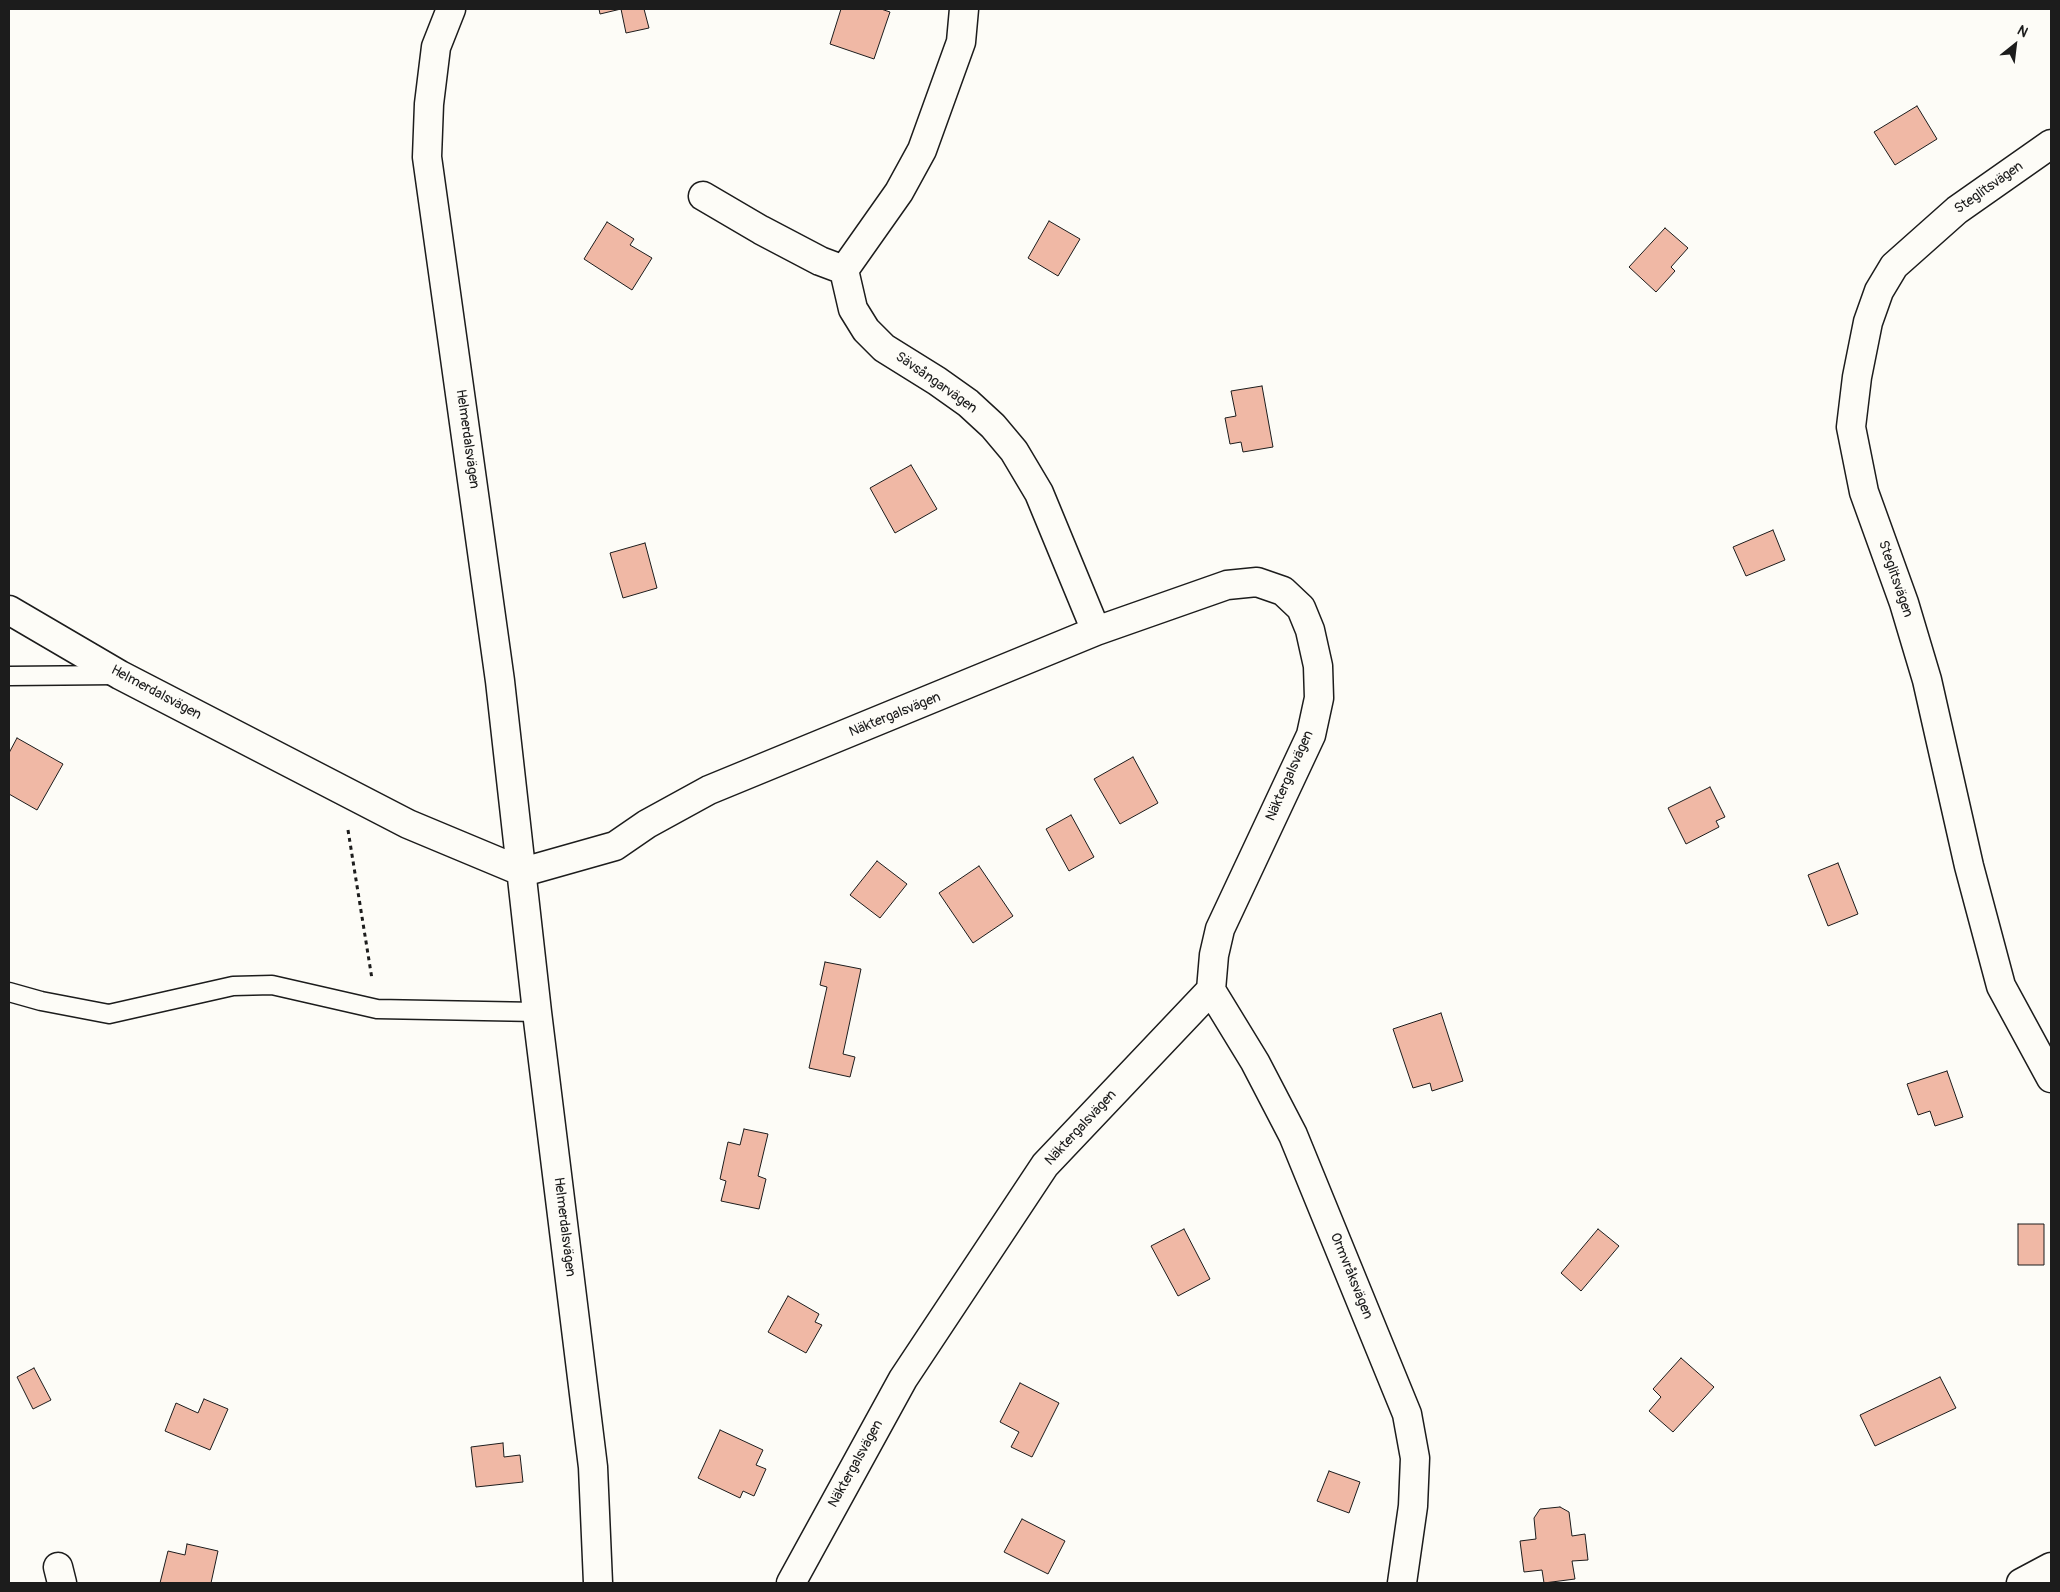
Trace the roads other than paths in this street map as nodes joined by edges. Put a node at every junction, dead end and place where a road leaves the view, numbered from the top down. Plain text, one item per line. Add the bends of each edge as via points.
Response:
1 (451, 9) edge
2 (964, 9) edge
3 (2051, 144) edge
4 (703, 196) dead end
5 (844, 270) junction
6 (9, 610) edge
7 (1096, 631) junction
8 (120, 675) junction
9 (9, 676) edge
10 (523, 872) junction
11 (1211, 990) junction
12 (9, 992) edge
13 (537, 1012) junction
14 (2051, 1078) edge
15 (2051, 1567) edge
16 (598, 1583) edge
17 (791, 1583) edge
18 (1402, 1583) edge
19 (2021, 1583) edge

1 - 10 street, Helmerdalsvägen via 436,47 427,157 500,681
2 - 5 street via 961,42 922,150 899,192
3 - 14 street, Steglitsvägen via 1956,210 1894,266 1879,291 1868,322 1851,427 1864,492 1904,603 1927,680 1969,866 2001,986
4 - 5 street via 820,261
5 - 7 street, Sävsångarvägen via 853,309 866,330 884,348 968,403 1014,451 1039,494
6 - 8 street, Helmerdalsvägen
7 - 10 street, Näktergalsvägen via 709,790 647,824 615,846
7 - 11 street, Näktergalsvägen via 1227,585 1257,582 1283,591 1301,608 1310,630 1318,666 1319,698 1311,735 1220,929
8 - 9 lane
8 - 10 street, Helmerdalsvägen via 408,824
10 - 13 street, Helmerdalsvägen
11 - 17 street, Näktergalsvägen via 1045,1165 903,1379
11 - 18 street, Ormvråksvägen via 1255,1062 1293,1135 1408,1414 1415,1458 1413,1506
12 - 13 lane via 109,1014 233,986 272,986 377,1009
13 - 16 street, Helmerdalsvägen via 593,1467
15 - 19 street

